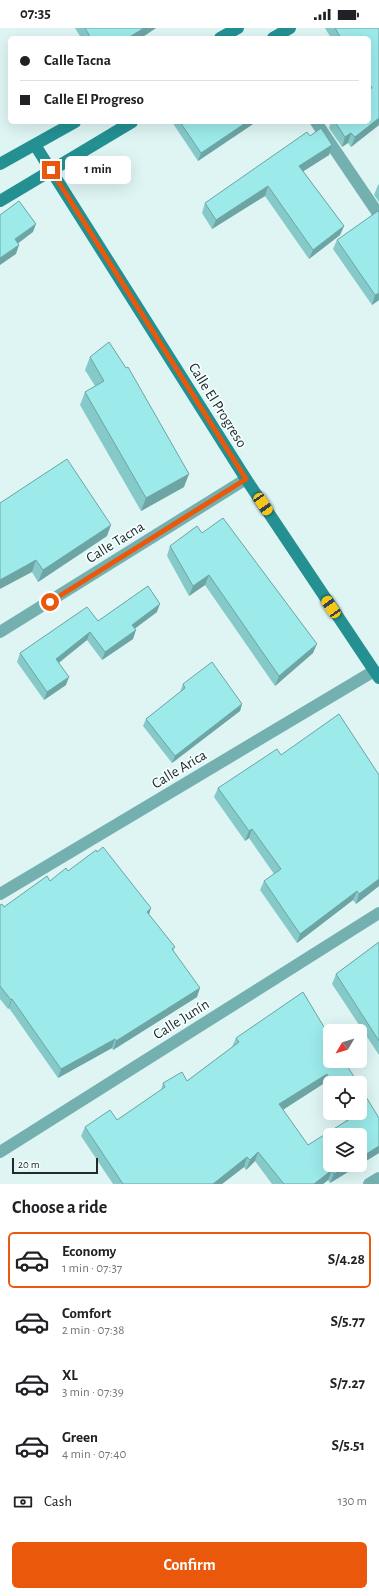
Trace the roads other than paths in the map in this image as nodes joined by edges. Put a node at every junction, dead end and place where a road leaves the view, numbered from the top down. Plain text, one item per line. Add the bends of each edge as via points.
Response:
1 (238, 28) edge
2 (290, 28) edge
3 (224, 36) edge
4 (276, 36) edge
5 (72, 124) edge
6 (129, 124) edge
7 (317, 124) edge
8 (35, 145) junction
9 (0, 164) edge
10 (51, 170) junction
11 (0, 201) edge
12 (379, 216) edge
13 (246, 479) junction
14 (0, 632) edge
15 (376, 674) edge
16 (0, 894) edge
17 (379, 913) edge
18 (0, 1152) edge
19 (379, 1178) edge
20 (369, 1184) edge

1 - 3 street
2 - 4 street
5 - 8 street
6 - 10 street
7 - 12 street
8 - 9 street
8 - 10 street, Calle El Progreso
10 - 11 street
10 - 13 street, Calle El Progreso
13 - 14 street, Calle Tacna
13 - 15 street, Calle El Progreso
15 - 16 street, Calle Arica
17 - 18 street, Calle Junín
19 - 20 street

